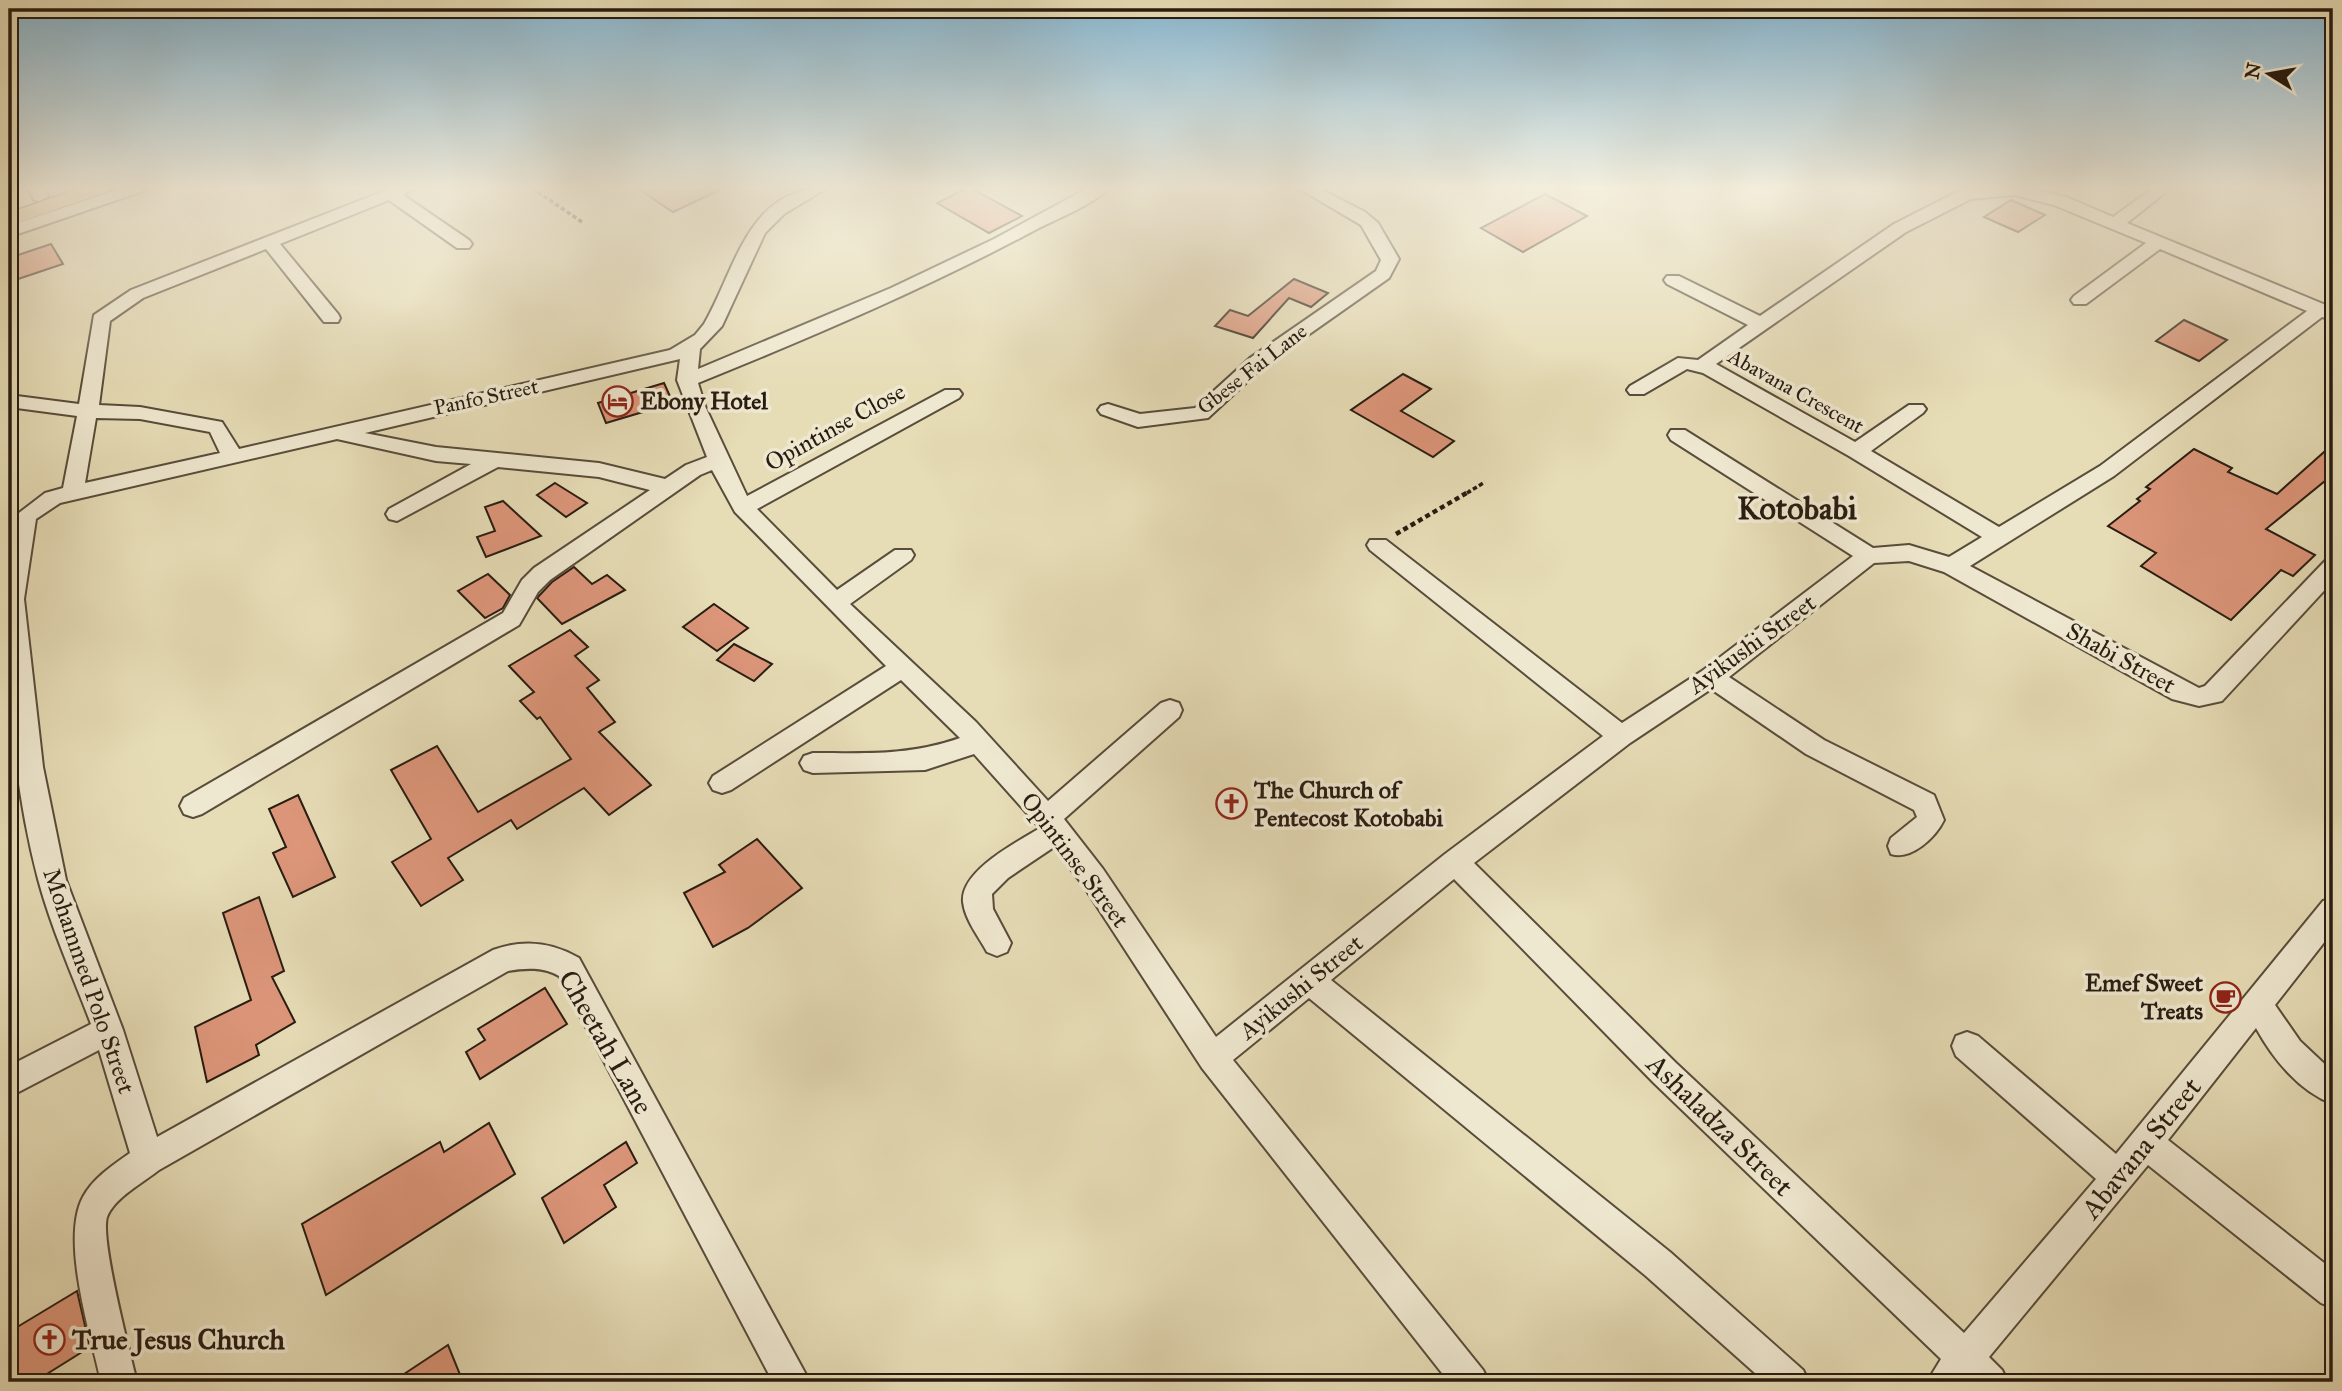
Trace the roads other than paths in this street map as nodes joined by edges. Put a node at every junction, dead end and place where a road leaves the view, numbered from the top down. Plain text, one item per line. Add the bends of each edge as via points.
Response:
1 (241, 253) edge
2 (278, 253) edge
3 (746, 253) edge
4 (980, 253) edge
5 (1383, 253) edge
6 (1863, 253) edge
7 (2144, 253) edge
8 (2185, 253) edge
9 (1673, 281) dead end
10 (2080, 300) dead end
11 (2327, 313) edge
12 (331, 318) dead end
13 (1759, 323) junction
14 (691, 349) junction
15 (1710, 369) junction
16 (687, 380) junction
17 (1637, 390) dead end
18 (952, 394) dead end
19 (9, 401) edge
20 (1916, 409) dead end
21 (1108, 410) dead end
22 (88, 411) junction
23 (340, 434) junction
24 (1678, 435) dead end
25 (1856, 451) junction
26 (233, 458) junction
27 (718, 460) junction
28 (493, 461) junction
29 (668, 487) junction
30 (73, 493) junction
31 (743, 507) junction
32 (397, 514) dead end
33 (17, 517) edge
34 (2000, 538) junction
35 (1378, 545) road end
36 (903, 555) dead end
37 (1869, 556) junction
38 (1952, 565) junction
39 (2333, 567) edge
40 (835, 603) junction
41 (903, 667) junction
42 (1711, 677) junction
43 (1170, 710) dead end
44 (1621, 736) junction
45 (978, 742) junction
46 (813, 763) dead end
47 (19, 771) edge
48 (722, 783) dead end
49 (193, 806) dead end
50 (1052, 824) junction
51 (1902, 846) dead end
52 (1455, 862) junction
53 (2333, 910) edge
54 (997, 943) dead end
55 (1309, 980) junction
56 (2259, 1002) junction
57 (108, 1030) junction
58 (1967, 1046) dead end
59 (1213, 1058) junction
60 (9, 1082) edge
61 (2333, 1089) edge
62 (2146, 1143) junction
63 (148, 1159) junction
64 (2118, 1177) junction
65 (2333, 1291) edge
66 (1955, 1371) edge
67 (1465, 1380) edge
68 (119, 1382) edge
69 (792, 1382) edge
70 (1791, 1382) edge
71 (1990, 1382) edge

1 - 22 street via 137,294 102,319
2 - 12 street
3 - 14 street via 725,305
4 - 16 street via 807,332
5 - 21 street, Gbese Fai Lane via 1390,260 1383,274 1257,362 1200,414 1138,421
6 - 13 street, Abavana Crescent
7 - 10 street
8 - 11 street, Abavana Crescent
9 - 13 street
11 - 34 street via 2107,471
13 - 15 street, Abavana Crescent via 1706,362
14 - 16 street, Opintinse Street
14 - 23 street, Panfo Street via 407,414
15 - 17 street via 1685,362
15 - 25 street, Abavana Crescent
16 - 27 street, Opintinse Street
18 - 31 street, Opintinse Close
19 - 22 street
20 - 25 street
22 - 26 street via 140,413 215,427
22 - 30 street
23 - 26 street, Panfo Street
23 - 28 street
24 - 37 street
25 - 34 street, Abavana Crescent
26 - 30 street, Panfo Street
27 - 29 street
27 - 31 street, Opintinse Street
28 - 29 street via 599,470
28 - 32 street
29 - 49 street via 542,574 511,619
30 - 33 street, Mohammed Polo Street
31 - 40 street, Opintinse Street
33 - 47 street, Mohammed Polo Street via 13,599
34 - 38 street
35 - 44 street
36 - 40 street
37 - 38 street via 1909,553
37 - 42 street, Ayikushi Street
38 - 39 street, Shabi Street via 2181,692 2199,697 2213,694
40 - 41 street, Opintinse Street
41 - 45 street, Opintinse Street
41 - 48 street
42 - 44 street, Ayikushi Street
42 - 51 street via 1815,747 1925,803 1931,820
43 - 50 street
44 - 52 street, Ayikushi Street
45 - 46 street via 926,760
45 - 50 street, Opintinse Street
47 - 57 street, Mohammed Polo Street via 52,880
50 - 54 street via 985,880 977,895 979,911
50 - 59 street, Opintinse Street via 1093,877
52 - 55 street, Ayikushi Street
52 - 66 street, Ashaladza Street
53 - 56 street, Abavana Street
55 - 59 street, Ayikushi Street
55 - 70 street via 1658,1264
56 - 61 street via 2269,1026 2320,1082
56 - 62 street, Abavana Street
57 - 60 street
57 - 63 street, Mohammed Polo Street
58 - 64 street
59 - 67 street, Opintinse Street
62 - 64 street, Abavana Street
62 - 65 street
63 - 68 street, Cheetah Lane via 102,1199 91,1217 93,1250
63 - 69 street, Cheetah Lane via 503,959 540,955 557,959 569,967
64 - 66 street, Abavana Street
66 - 71 street, Ashaladza Street

